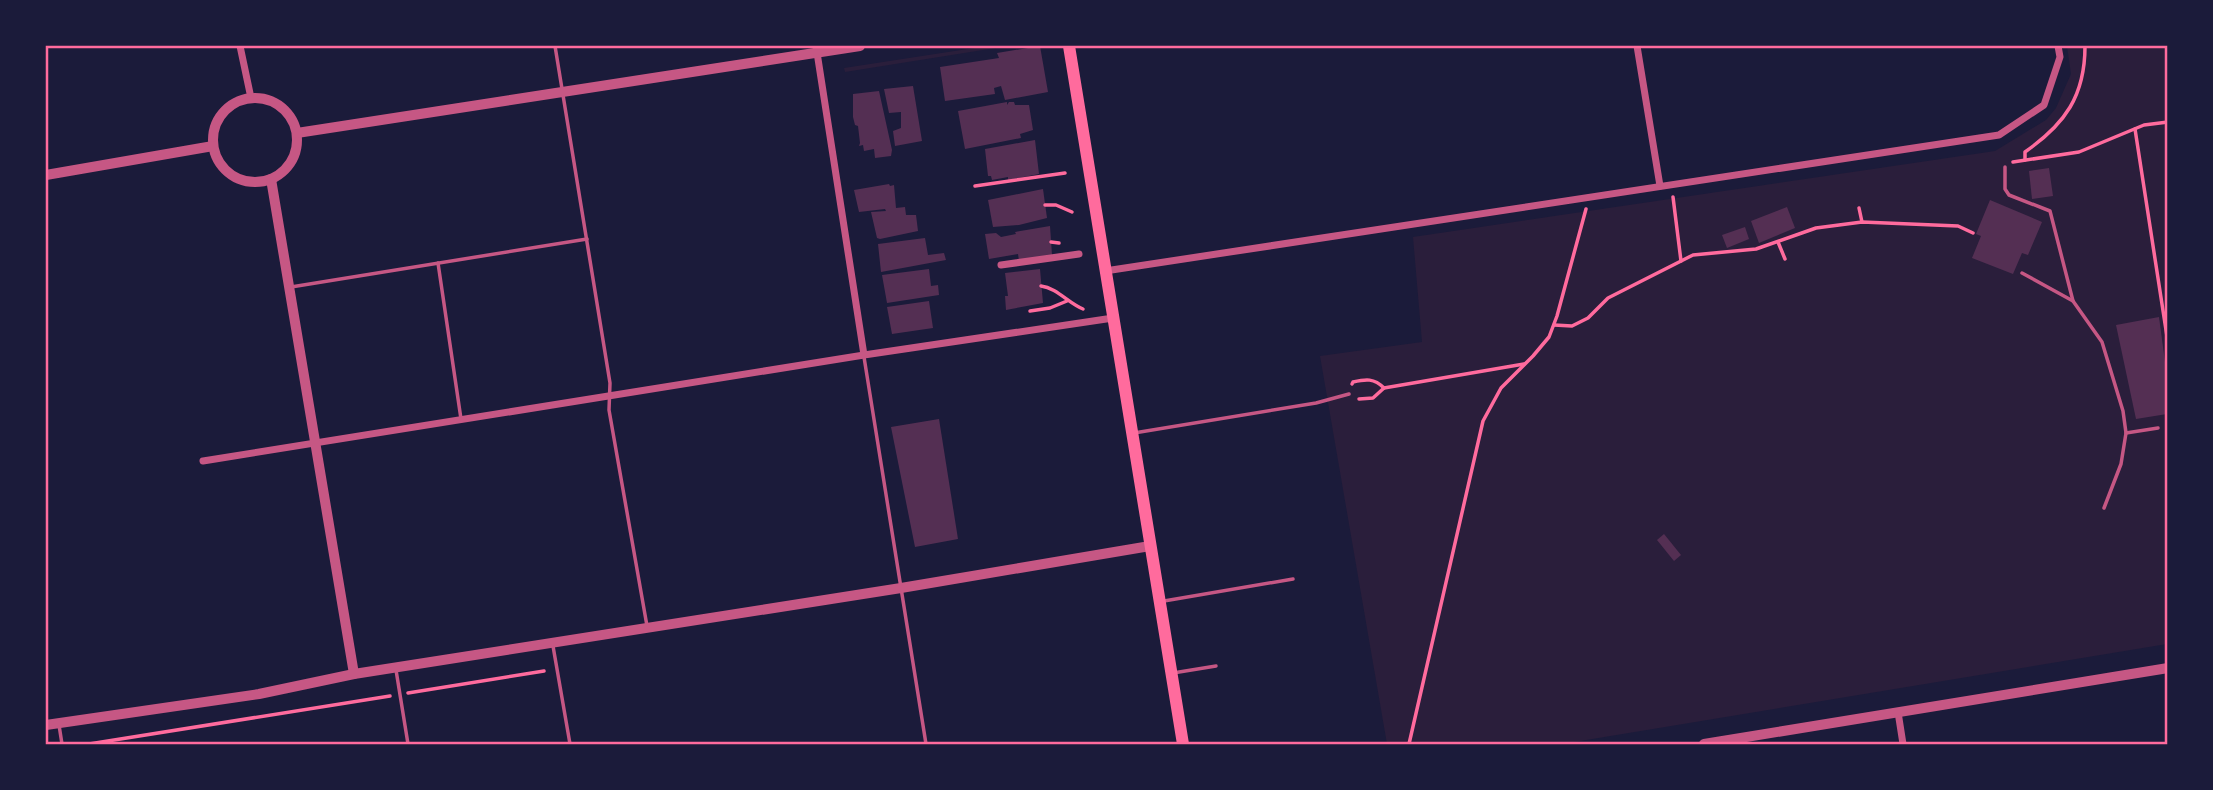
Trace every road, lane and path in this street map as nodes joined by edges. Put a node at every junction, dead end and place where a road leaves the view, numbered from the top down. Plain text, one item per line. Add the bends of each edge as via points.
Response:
1 (240, 46) edge
2 (555, 46) edge
3 (860, 46) edge
4 (1069, 46) edge
5 (1637, 46) edge
6 (2058, 46) edge
7 (2085, 46) edge
8 (816, 49) edge
9 (561, 90) junction
10 (251, 98) junction
11 (2168, 122) edge
12 (2135, 129) junction
13 (297, 133) junction
14 (213, 146) junction
15 (2025, 160) junction
16 (2004, 165) joint
17 (1065, 173) dead end
18 (46, 174) edge
19 (271, 179) junction
20 (1671, 185) junction
21 (975, 186) dead end
22 (1660, 186) junction
23 (1590, 197) junction
24 (1045, 205) dead end
25 (1859, 208) dead end
26 (1072, 212) dead end
27 (1862, 222) junction
28 (1973, 233) dead end
29 (587, 239) junction
30 (1778, 242) junction
31 (1079, 254) dead end
32 (1785, 259) dead end
33 (1681, 261) junction
34 (438, 263) junction
35 (1002, 265) dead end
36 (1105, 271) junction
37 (2022, 273) dead end
38 (1041, 286) dead end
39 (289, 287) junction
40 (1067, 301) junction
41 (2073, 301) junction
42 (1089, 308) dead end
43 (1030, 311) dead end
44 (1113, 318) junction
45 (1554, 325) junction
46 (2168, 343) edge
47 (864, 356) junction
48 (1525, 363) junction
49 (1384, 388) junction
50 (1349, 394) junction
51 (610, 397) junction
52 (461, 419) junction
53 (2158, 428) dead end
54 (1132, 433) junction
55 (2126, 433) junction
56 (315, 443) junction
57 (202, 461) dead end
58 (2104, 508) dead end
59 (1150, 545) junction
60 (1293, 579) dead end
61 (901, 589) junction
62 (1159, 601) junction
63 (647, 628) junction
64 (552, 644) junction
65 (1216, 666) dead end
66 (396, 668) junction
67 (2168, 668) edge
68 (544, 671) dead end
69 (1171, 673) junction
70 (354, 674) junction
71 (400, 694) junction
72 (1898, 712) junction
73 (59, 723) junction
74 (46, 725) edge
75 (62, 744) edge
76 (89, 744) edge
77 (408, 744) edge
78 (570, 744) edge
79 (926, 744) edge
80 (1183, 744) edge
81 (1409, 744) edge
82 (1704, 744) edge
83 (1903, 744) edge

1 - 10 street
2 - 9 lane
3 - 8 street
4 - 36 main road
5 - 22 street
6 - 20 street via 2060,57 2044,105 1998,135
7 - 15 path via 2085,66 2075,100 2053,130 2025,152
8 - 9 street
8 - 47 street
9 - 13 street
9 - 29 lane
10 - 13 street via 263,98 286,110
10 - 14 street via 226,109 218,120
11 - 12 path
12 - 15 path via 2079,152
12 - 46 path
13 - 19 street via 292,161
14 - 18 street
14 - 19 street via 224,169 234,176 258,182
15 - 16 path
16 - 41 lane via 2009,195 2050,211
17 - 21 path
19 - 39 street
20 - 22 street
20 - 33 path
22 - 23 street
23 - 36 street
23 - 45 path
24 - 26 path
25 - 27 path
27 - 28 path via 1958,226
27 - 30 path via 1816,228
29 - 34 lane
29 - 51 lane
30 - 32 path
30 - 33 path via 1693,255
31 - 35 street
33 - 45 path via 1608,298 1588,318 1572,326
34 - 39 lane
34 - 52 lane
36 - 44 main road
37 - 41 lane
38 - 40 path
39 - 56 street
40 - 42 path
40 - 43 path
41 - 55 lane via 2102,342
44 - 47 street
44 - 54 main road
45 - 48 path
47 - 51 street
47 - 61 lane
48 - 49 path
48 - 81 path via 1501,388 1483,421
49 - 50 path via 1373,398
49 - 50 path via 1366,379 1353,382
50 - 54 lane
51 - 52 street
51 - 63 lane
52 - 56 street
53 - 55 lane
54 - 59 main road
55 - 58 lane via 2121,464
56 - 57 street
56 - 70 street
59 - 61 street
59 - 62 main road
60 - 62 lane
61 - 63 street
61 - 79 lane
62 - 69 main road
63 - 64 street
64 - 66 street
64 - 78 lane
65 - 69 lane
66 - 70 street
66 - 71 lane
67 - 72 street
68 - 71 path
69 - 80 main road
70 - 73 street via 259,694
71 - 76 path
71 - 77 lane
72 - 82 street
72 - 83 street
73 - 74 street
73 - 75 lane

